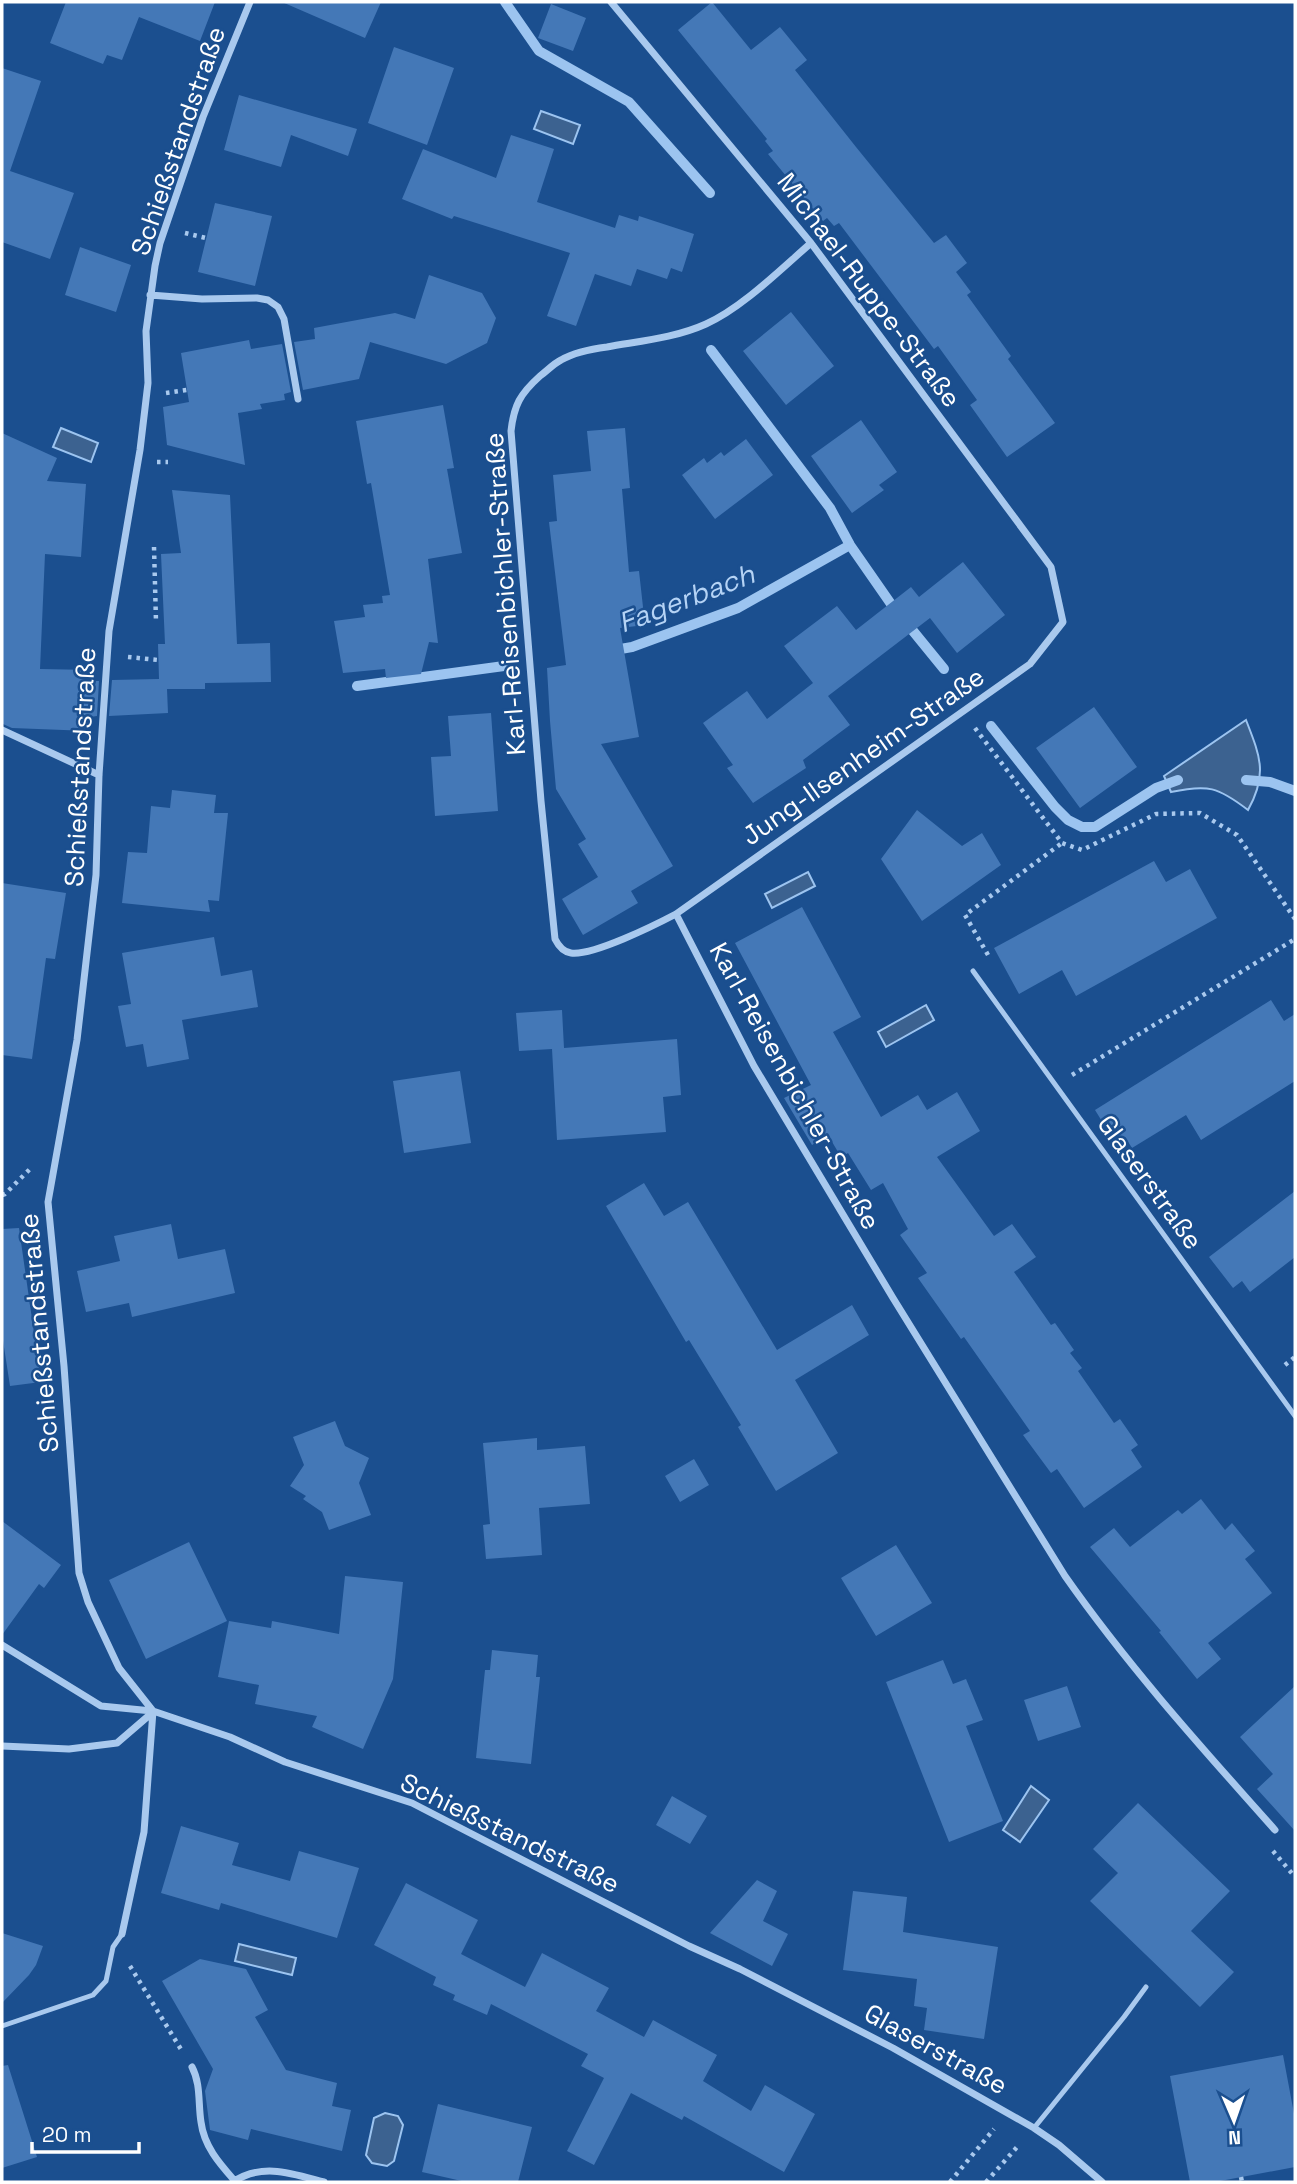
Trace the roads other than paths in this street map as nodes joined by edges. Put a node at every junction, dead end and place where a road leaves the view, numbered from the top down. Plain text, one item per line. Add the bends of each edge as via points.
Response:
1 (250, 2) edge
2 (611, 2) edge
3 (811, 243) junction
4 (150, 295) junction
5 (298, 399) dead end
6 (1063, 622) joint
7 (2, 730) edge
8 (99, 775) junction
9 (676, 914) junction
10 (973, 971) road end
11 (1295, 1416) edge
12 (2, 1645) edge
13 (153, 1711) junction
14 (2, 1745) edge
15 (1275, 1830) dead end
16 (122, 1934) joint
17 (740, 1969) joint
18 (1146, 1987) dead end
19 (2, 2026) edge
20 (192, 2067) road end
21 (1034, 2128) junction
22 (234, 2181) edge
23 (324, 2182) edge
24 (1102, 2182) edge

1 - 4 street, Schießstandstraße via 217,80 160,243
2 - 3 street, Michael-Ruppe-Straße
3 - 6 street, Michael-Ruppe-Straße via 1051,567
3 - 9 street, Karl-Reisenbichler-Straße via 705,325 561,360 519,398 513,415 555,939 569,953 586,951
4 - 5 street, Schießstandstraße via 257,298 278,307
4 - 8 street, Schießstandstraße via 141,450 108,631
6 - 9 street, Jung-Ilsenheim-Straße via 1030,664
7 - 8 street
8 - 13 street, Schießstandstraße via 96,875 77,1040 48,1217 79,1573 118,1668
9 - 15 street, Karl-Reisenbichler-Straße via 754,1066 1065,1576 1147,1684
10 - 11 lane, Glaserstraße
12 - 13 street via 100,1706
13 - 14 street via 117,1743 69,1749
13 - 16 street via 147,1814
13 - 17 street, Schießstandstraße via 285,1762 412,1802
16 - 19 lane via 113,1947 106,1981 93,1995
17 - 21 street, Glaserstraße
18 - 21 lane
20 - 22 street via 204,2138
21 - 24 street, Glaserstraße
22 - 23 street via 257,2170

